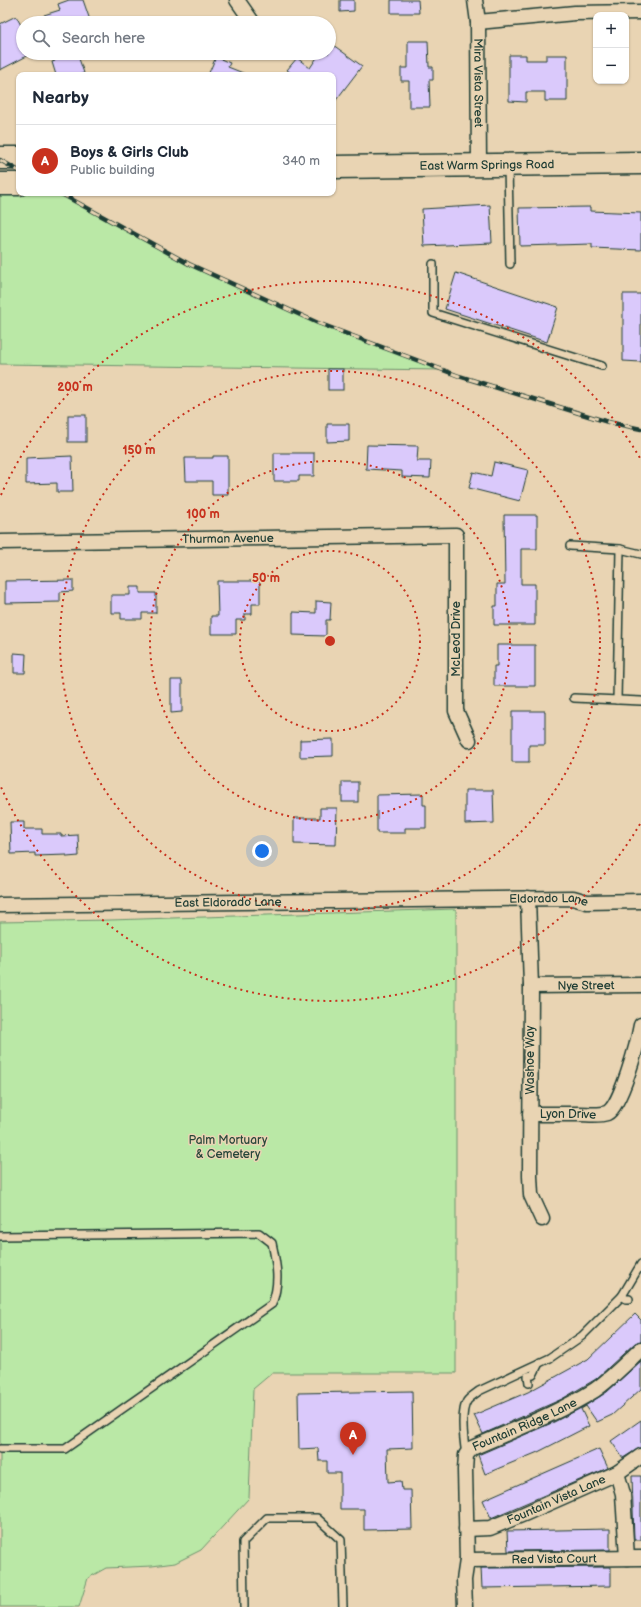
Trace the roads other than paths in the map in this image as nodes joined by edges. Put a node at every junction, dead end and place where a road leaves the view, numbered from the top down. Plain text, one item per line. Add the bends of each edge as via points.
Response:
1 (237, 0) edge
2 (475, 0) edge
3 (641, 12) edge
4 (248, 16) edge
5 (478, 22) junction
6 (0, 158) edge
7 (16, 158) edge
8 (641, 163) edge
9 (508, 164) junction
10 (479, 165) junction
11 (336, 167) edge
12 (0, 184) edge
13 (16, 184) edge
14 (432, 264) dead end
15 (510, 264) dead end
16 (602, 366) dead end
17 (456, 536) joint
18 (0, 542) edge
19 (570, 546) dead end
20 (620, 549) junction
21 (641, 554) edge
22 (574, 698) dead end
23 (617, 700) junction
24 (641, 700) edge
25 (469, 740) dead end
26 (528, 898) junction
27 (456, 899) joint
28 (641, 901) edge
29 (0, 906) edge
30 (641, 985) edge
31 (531, 986) junction
32 (641, 1025) edge
33 (530, 1114) junction
34 (542, 1219) dead end
35 (0, 1236) edge
36 (641, 1264) edge
37 (641, 1349) edge
38 (0, 1448) edge
39 (466, 1455) junction
40 (641, 1456) edge
41 (617, 1473) junction
42 (466, 1529) junction
43 (627, 1558) junction
44 (641, 1558) edge
45 (467, 1560) junction
46 (244, 1607) edge
47 (343, 1607) edge
48 (465, 1607) edge

1 - 4 street
2 - 5 street, Mira Vista Street
3 - 5 street via 575,13
5 - 10 street, Mira Vista Street
6 - 7 main road
8 - 9 main road, East Warm Springs Road
9 - 10 main road, East Warm Springs Road
9 - 15 lane
10 - 11 main road, East Warm Springs Road
12 - 13 main road
14 - 16 lane via 433,313
17 - 18 street, Thurman Avenue
17 - 25 street, McLeod Drive via 456,710
19 - 20 lane
20 - 21 lane
20 - 23 lane
22 - 23 lane
23 - 24 lane
26 - 27 street, Eldorado Lane
26 - 28 street, Eldorado Lane via 573,898 587,902
26 - 31 street, Washoe Way
27 - 29 street, East Eldorado Lane
30 - 31 street, Nye Street
31 - 33 street, Washoe Way
32 - 33 street, Lyon Drive via 620,1094 608,1112 592,1115
33 - 34 street, Washoe Way via 531,1196
35 - 38 lane via 259,1233 272,1243 277,1290 272,1304 65,1448
36 - 39 lane via 626,1298 582,1336 539,1363 528,1376 479,1391 470,1397 464,1407
37 - 39 street, Fountain Ridge Lane via 611,1378 594,1390 553,1412 472,1448
39 - 42 street, Fountain Ridge Lane
40 - 41 street, Fountain Vista Lane
41 - 42 street, Fountain Vista Lane via 490,1528
41 - 43 street via 623,1494
42 - 45 street, Fountain Ridge Lane
43 - 44 street, Red Vista Court
43 - 45 street, Red Vista Court
45 - 48 street, Fountain Ridge Lane via 464,1580
46 - 47 lane via 243,1542 267,1518 317,1518 341,1540

